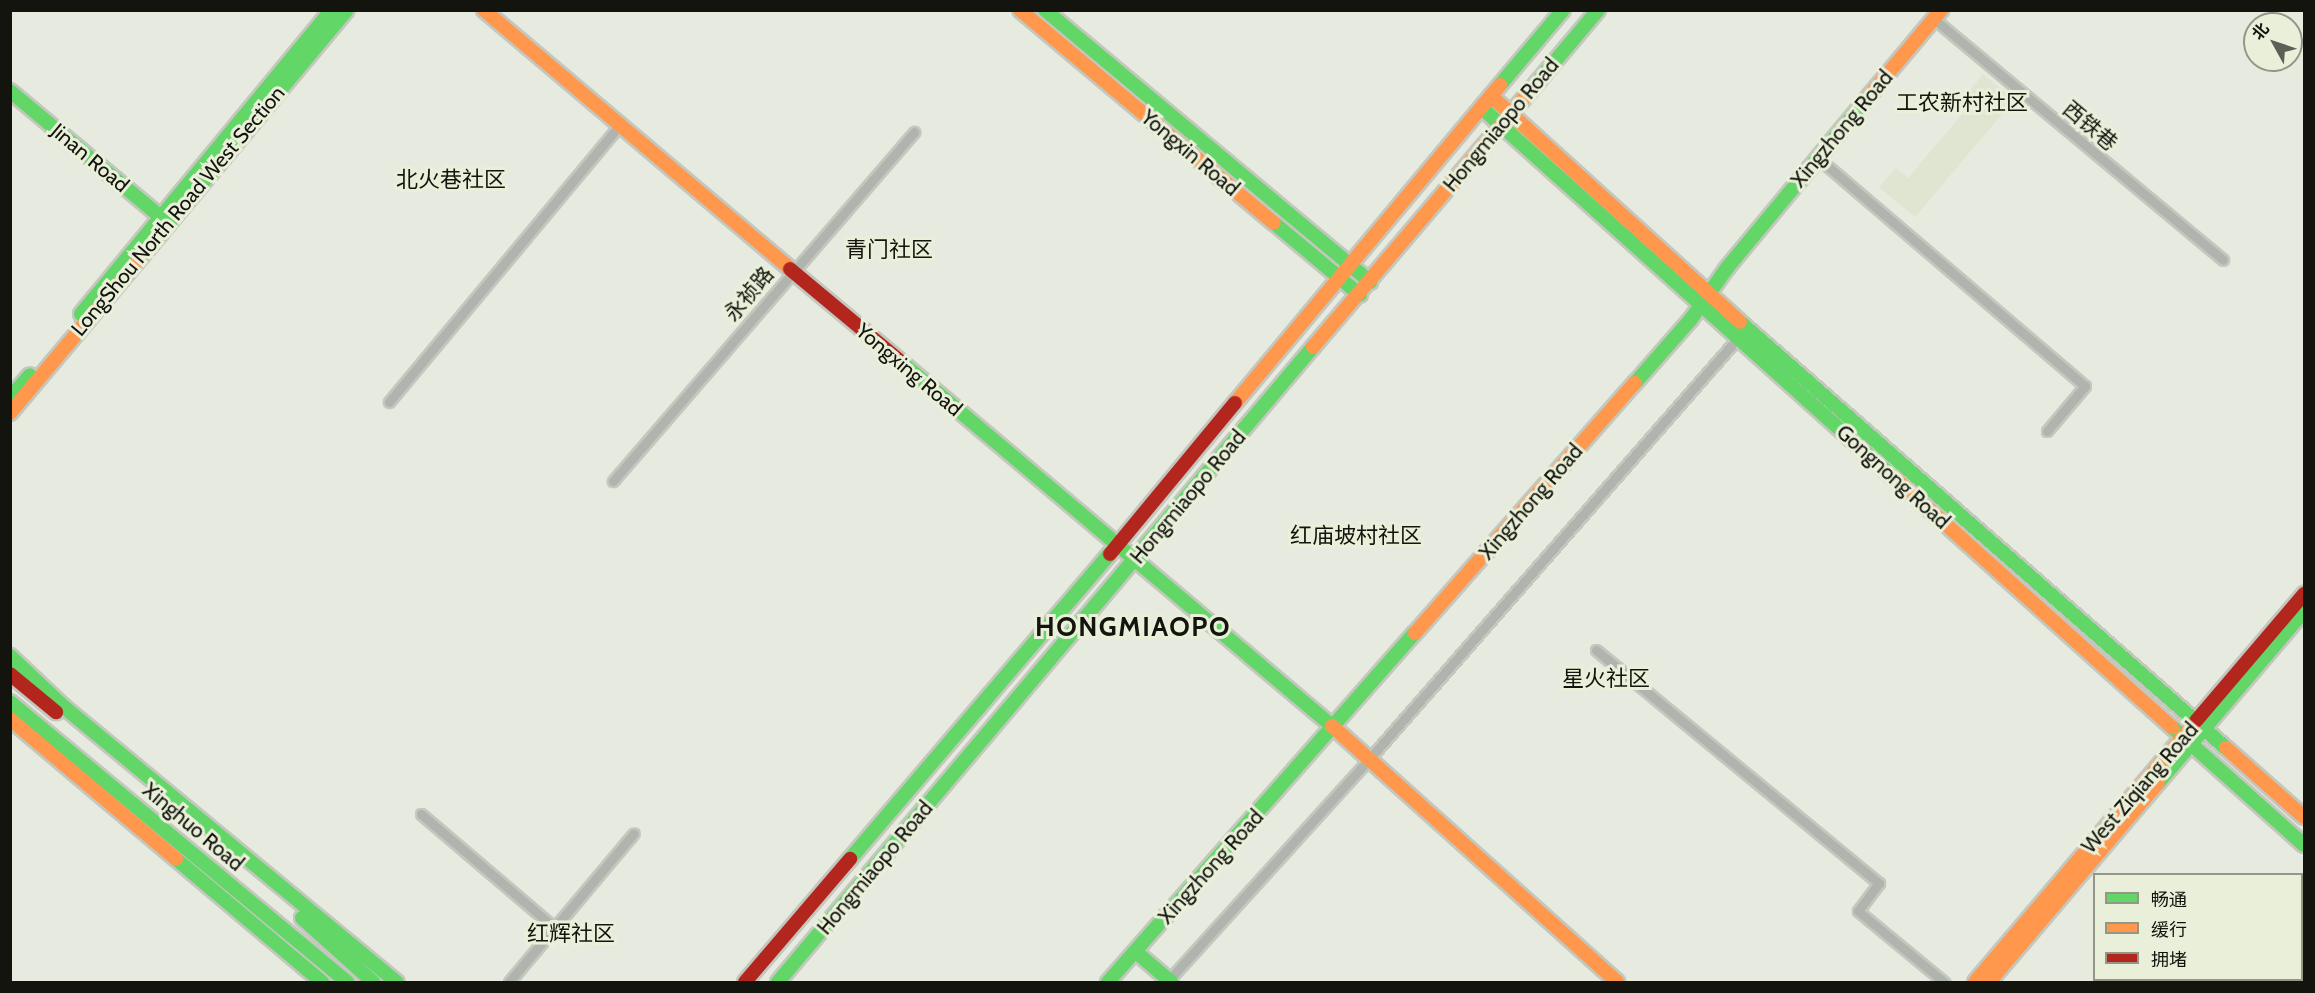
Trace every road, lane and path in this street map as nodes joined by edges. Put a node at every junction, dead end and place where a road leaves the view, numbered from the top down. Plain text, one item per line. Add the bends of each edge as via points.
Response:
1 (332, 10) edge
2 (347, 10) edge
3 (484, 10) edge
4 (1020, 10) edge
5 (1045, 10) edge
6 (1563, 10) edge
7 (1598, 10) edge
8 (1938, 15) edge
9 (10, 91) edge
10 (1491, 96) junction
11 (1483, 109) junction
12 (1510, 115) junction
13 (620, 125) junction
14 (1499, 127) junction
15 (914, 132) dead end
16 (1818, 158) junction
17 (165, 220) junction
18 (2223, 261) dead end
19 (1352, 266) junction
20 (792, 271) junction
21 (1340, 279) junction
22 (1370, 282) junction
23 (1708, 294) junction
24 (1360, 295) junction
25 (1700, 306) junction
26 (1737, 339) junction
27 (10, 398) edge
28 (389, 402) dead end
29 (10, 413) edge
30 (2047, 431) dead end
31 (613, 481) dead end
32 (1116, 546) junction
33 (1134, 561) junction
34 (2304, 594) edge
35 (2304, 611) edge
36 (1596, 650) dead end
37 (10, 656) edge
38 (10, 674) edge
39 (10, 702) edge
40 (10, 713) edge
41 (10, 719) edge
42 (38, 725) junction
43 (2200, 727) junction
44 (1334, 728) junction
45 (2189, 740) junction
46 (1370, 758) junction
47 (102, 787) junction
48 (421, 814) dead end
49 (2304, 817) edge
50 (634, 833) dead end
51 (2304, 845) edge
52 (191, 862) junction
53 (283, 903) junction
54 (323, 924) junction
55 (555, 928) junction
56 (262, 929) junction
57 (296, 940) junction
58 (1136, 952) junction
59 (315, 980) edge
60 (347, 982) edge
61 (373, 982) edge
62 (397, 982) edge
63 (509, 982) edge
64 (745, 982) edge
65 (778, 982) edge
66 (1108, 982) edge
67 (1169, 982) edge
68 (1617, 982) edge
69 (1944, 982) edge
70 (1975, 982) edge
71 (1989, 982) edge

1 - 17 main road, LongShou North Road West Section
2 - 17 main road, LongShou North Road West Section
3 - 13 main road, Yongxing Road
4 - 21 main road, Yongxin Road
5 - 19 main road, Yongxin Road
6 - 10 main road, Hongmiaopo Road
7 - 12 main road, Hongmiaopo Road
8 - 16 main road, Xingzhong Road
8 - 18 street, 西铁巷
9 - 17 main road, Jinan Road
10 - 11 main road, Hongmiaopo Road
10 - 12 main road, Gongnong Road
11 - 14 main road, Gongnong Road
11 - 19 main road, Hongmiaopo Road
12 - 14 main road, Hongmiaopo Road
12 - 23 main road, Gongnong Road
13 - 20 main road, Yongxing Road
13 - 28 street
14 - 22 main road, Hongmiaopo Road
14 - 25 main road, Gongnong Road
15 - 20 street, 永祯路
16 - 23 main road, Xingzhong Road
16 - 30 street via 2085,386
17 - 27 main road, LongShou North Road West Section
17 - 29 main road, LongShou North Road West Section
19 - 21 main road, Hongmiaopo Road
19 - 22 main road, Yongxin Road
20 - 31 street, 永祯路
20 - 32 main road, Yongxing Road
21 - 24 main road, Yongxin Road
21 - 32 main road, Hongmiaopo Road
22 - 24 main road, Hongmiaopo Road
23 - 25 main road, Xingzhong Road
23 - 43 main road, Gongnong Road
24 - 33 main road, Hongmiaopo Road
25 - 26 main road, Gongnong Road
25 - 44 main road, Xingzhong Road
26 - 45 main road, Gongnong Road
26 - 46 street
32 - 33 main road, Yongxing Road
32 - 64 main road, Hongmiaopo Road
33 - 44 main road, Yongxing Road
33 - 65 main road, Hongmiaopo Road
34 - 43 main road, West Ziqiang Road
35 - 43 main road, West Ziqiang Road
36 - 69 street via 1880,883 1858,911
37 - 54 main road via 64,707
38 - 53 main road, Xinghuo Road
39 - 42 main road, Xinghuo Road
40 - 42 main road
41 - 47 main road
42 - 47 main road, Xinghuo Road
43 - 45 main road, West Ziqiang Road
43 - 49 main road, Gongnong Road
44 - 46 main road, Yongxing Road
44 - 58 main road, Xingzhong Road
45 - 51 main road, Gongnong Road
45 - 70 main road, West Ziqiang Road
45 - 71 main road, West Ziqiang Road
46 - 67 street
46 - 68 main road, Yongxing Road
47 - 52 main road, Xinghuo Road
48 - 55 street
50 - 55 street
52 - 56 main road
52 - 57 main road, Xinghuo Road
53 - 54 main road
53 - 61 main road, Xinghuo Road
54 - 62 main road
55 - 63 street
56 - 57 main road
56 - 59 main road
57 - 60 main road, Xinghuo Road
58 - 66 main road, Xingzhong Road
58 - 67 main road

